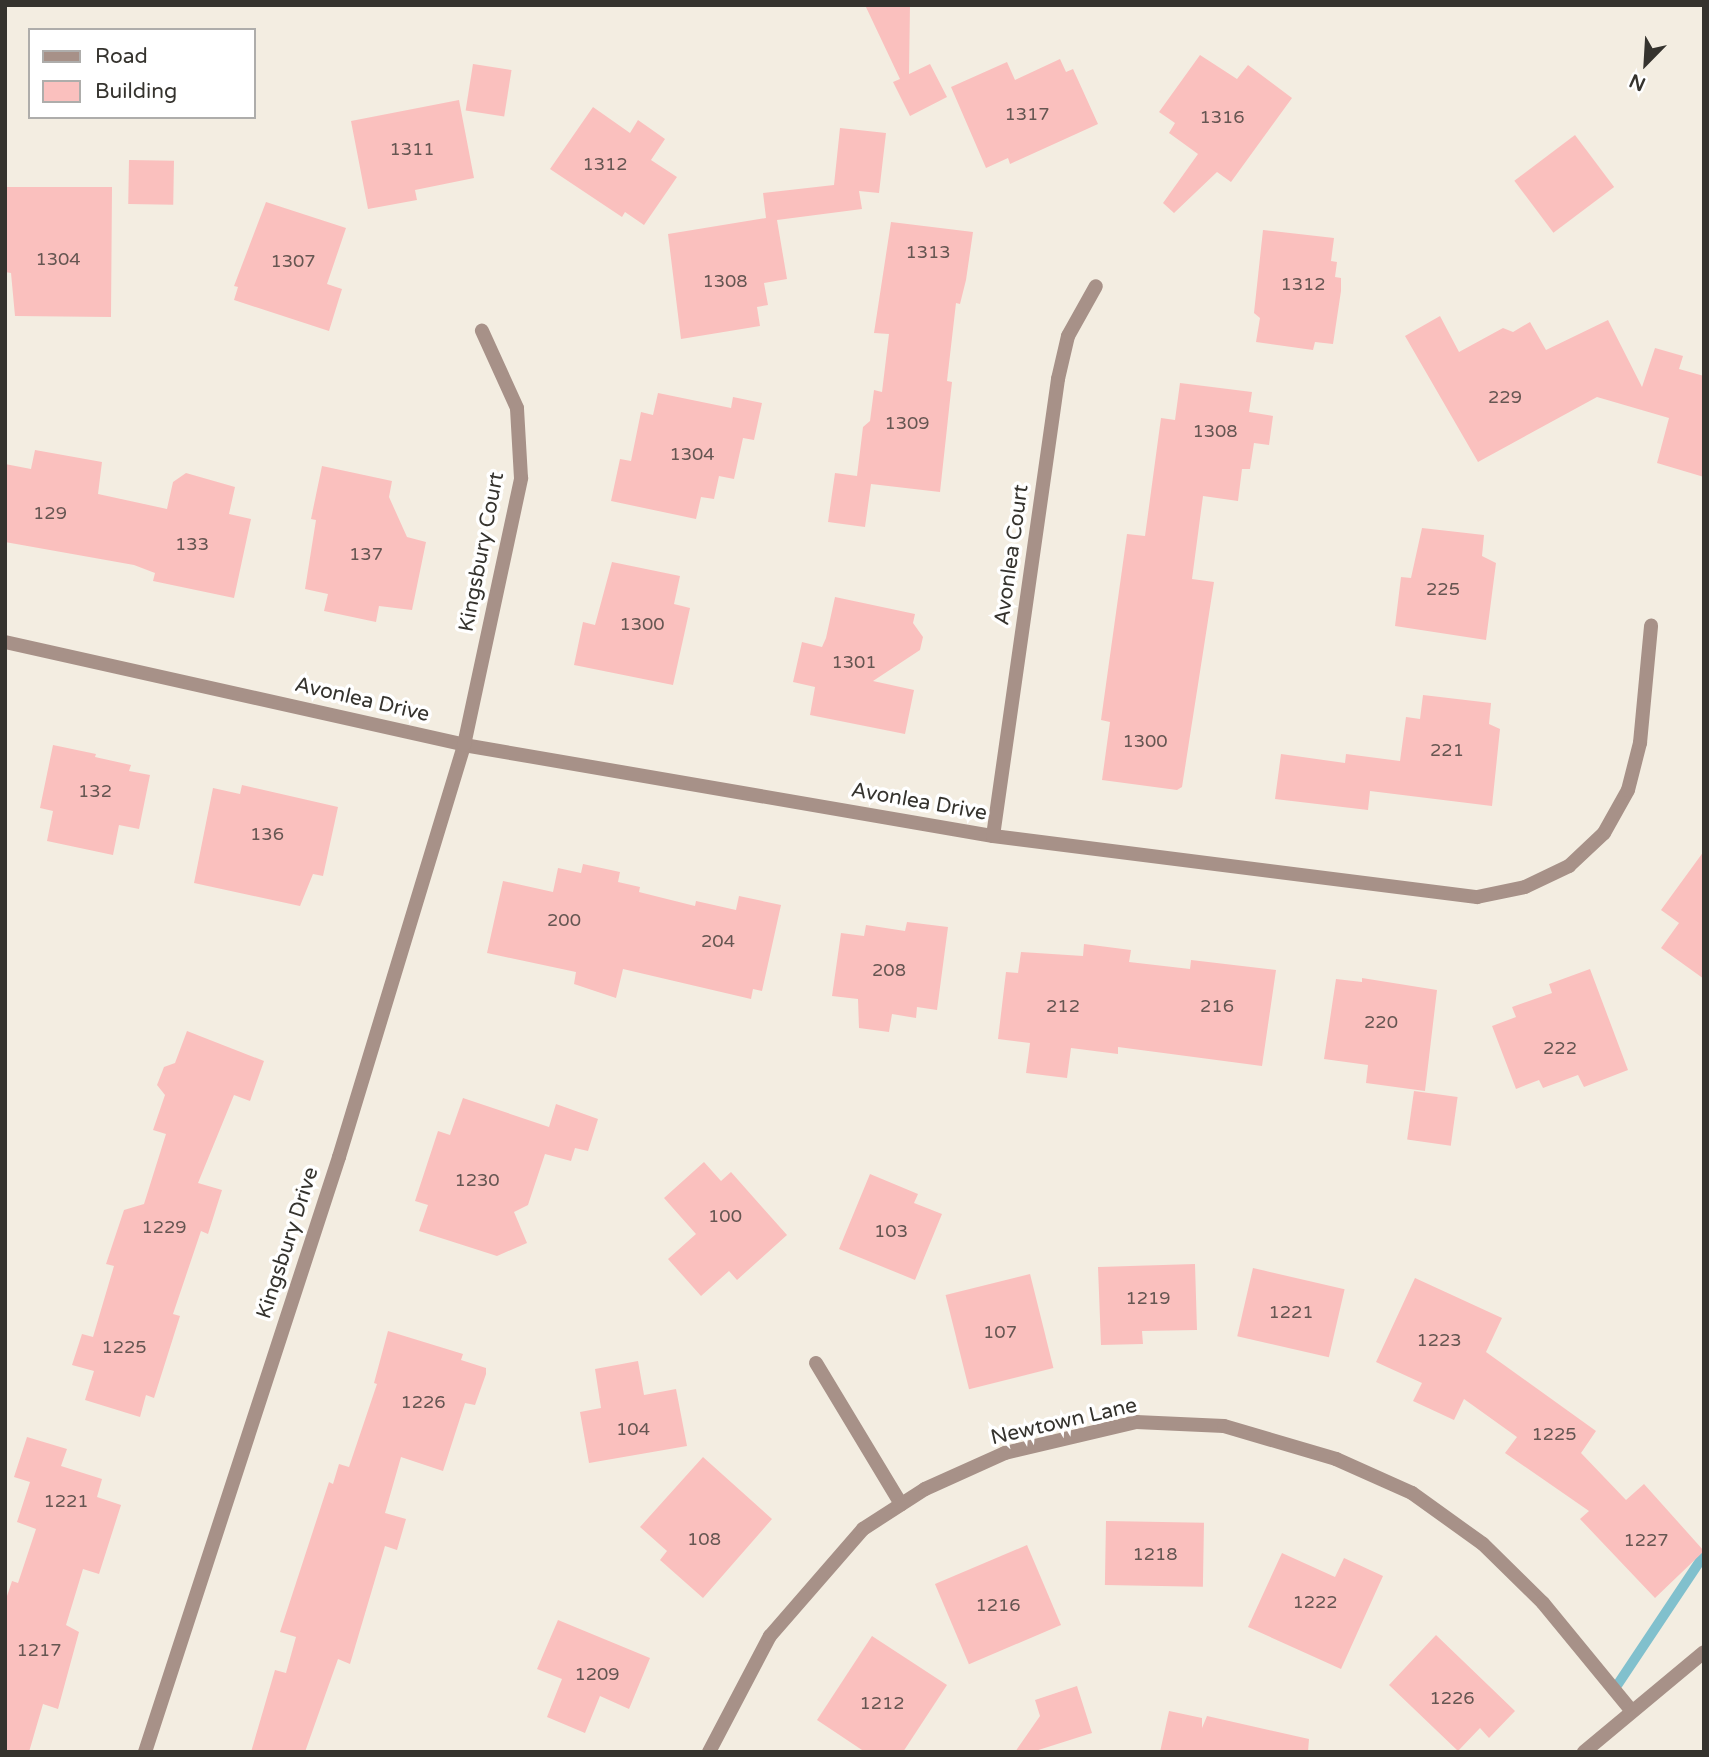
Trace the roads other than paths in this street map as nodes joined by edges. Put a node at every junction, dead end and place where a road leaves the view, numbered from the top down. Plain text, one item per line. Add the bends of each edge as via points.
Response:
1 (1096, 286) dead end
2 (482, 331) dead end
3 (1650, 626) dead end
4 (5, 642) edge
5 (464, 745) junction
6 (993, 836) junction
7 (816, 1363) dead end
8 (901, 1504) junction
9 (1704, 1652) edge
10 (1630, 1709) junction
11 (145, 1752) edge
12 (709, 1752) edge
13 (1584, 1752) edge

1 - 6 street, Avonlea Court via 1068,336 1058,379
2 - 5 street, Kingsbury Court via 517,408 521,478
3 - 6 street, Avonlea Drive via 1640,743 1628,790 1604,833 1569,866 1525,887 1477,897
4 - 5 street, Avonlea Drive
5 - 6 street, Avonlea Drive
5 - 11 street, Kingsbury Drive via 343,1143
7 - 8 street
8 - 10 street, Newtown Lane via 1005,1453 1136,1422 1224,1426 1336,1459 1412,1493 1483,1544 1534,1595
8 - 12 street, Newtown Lane via 863,1529 770,1636
9 - 10 street
10 - 13 street

